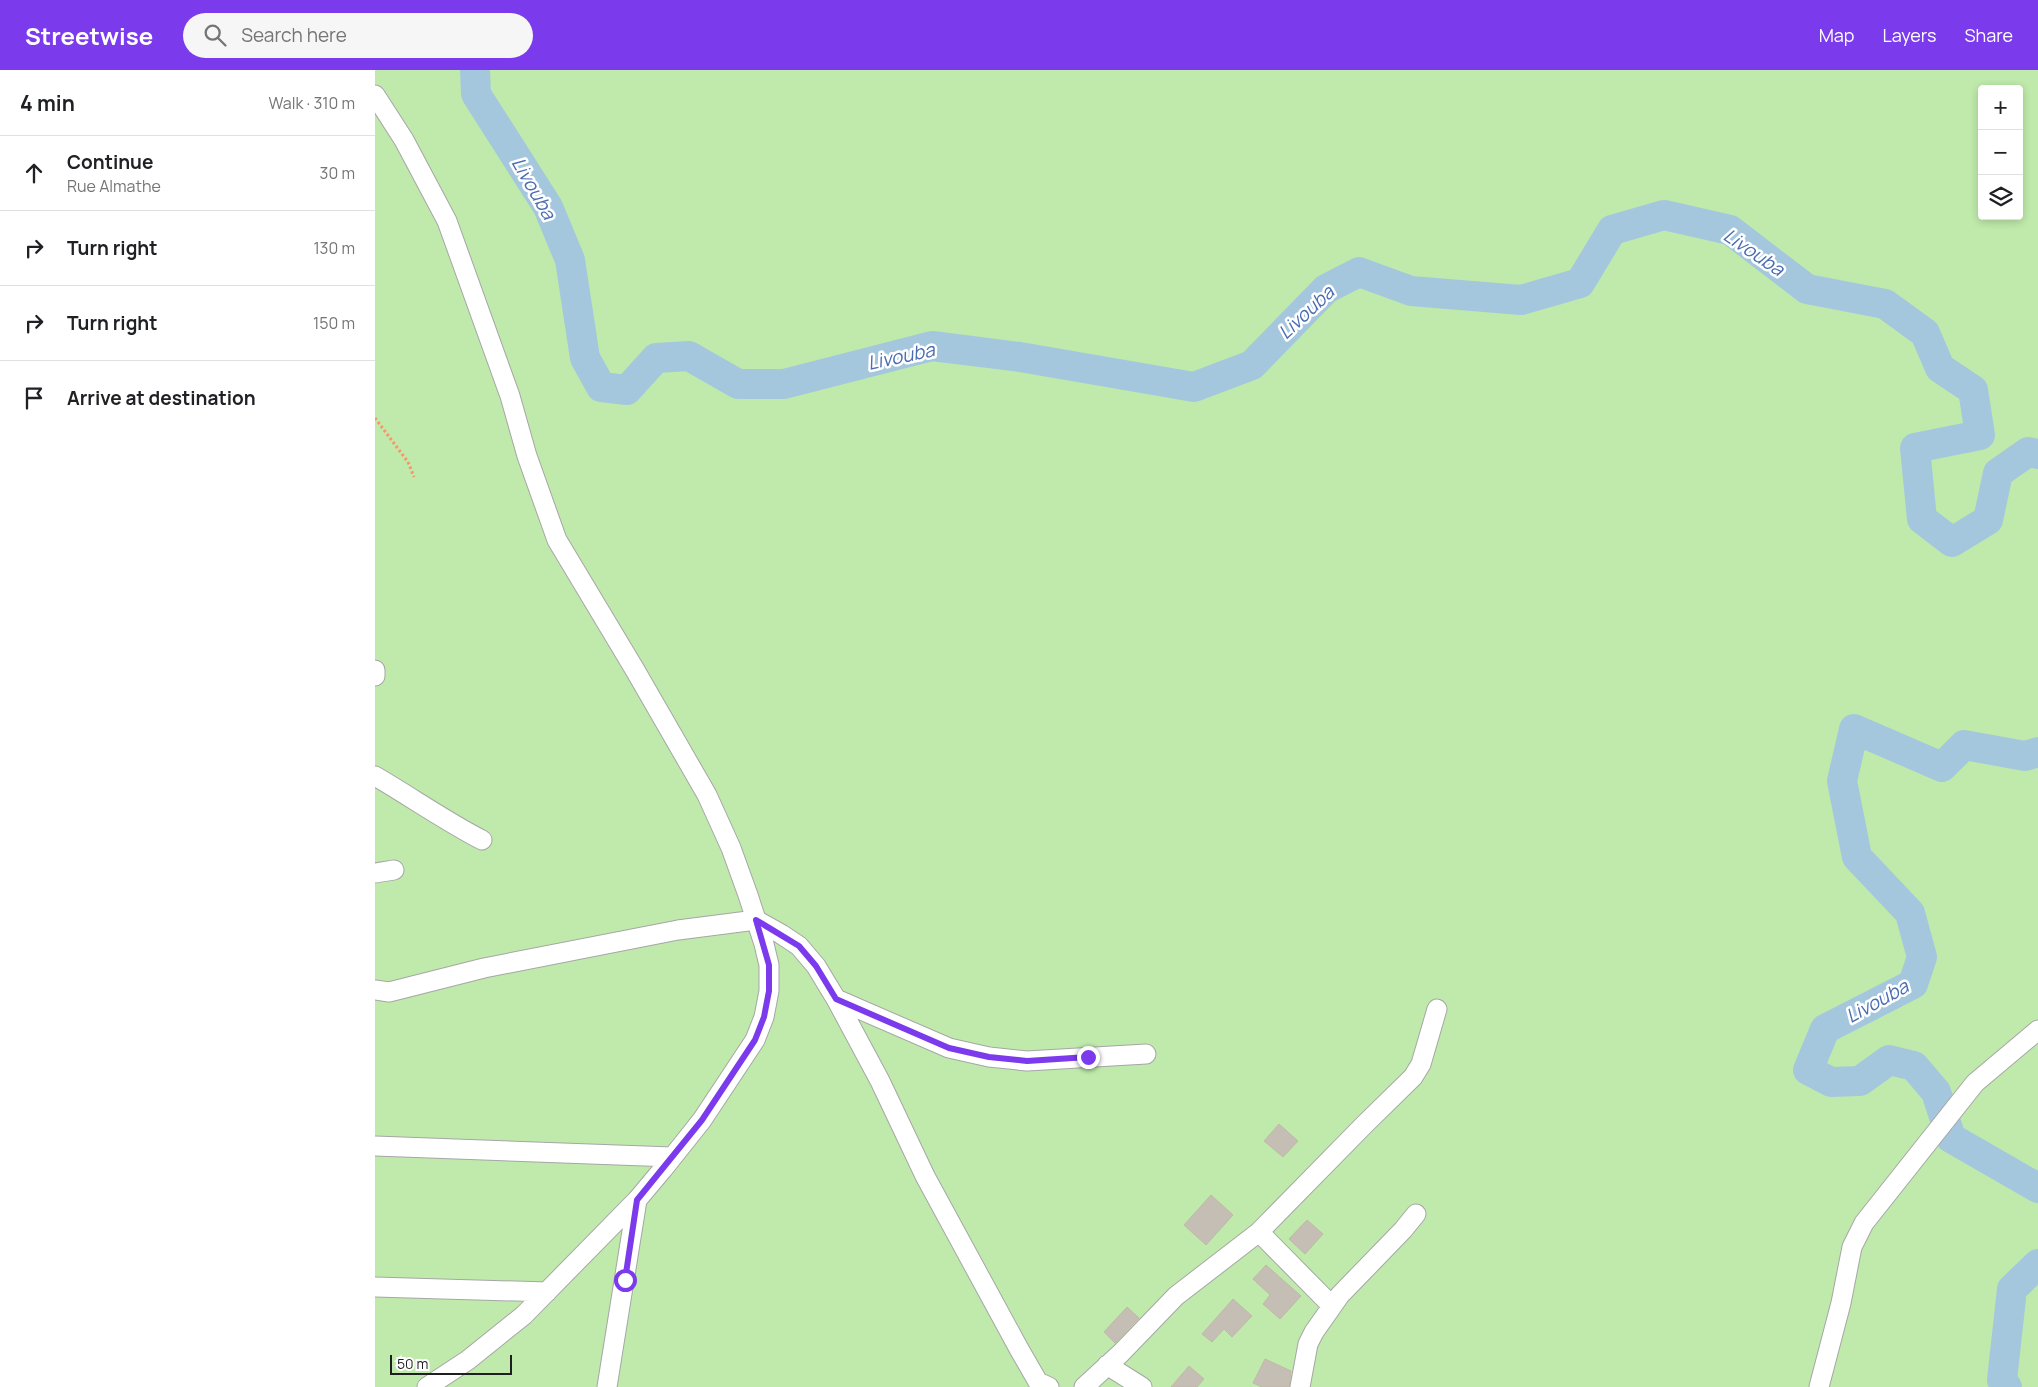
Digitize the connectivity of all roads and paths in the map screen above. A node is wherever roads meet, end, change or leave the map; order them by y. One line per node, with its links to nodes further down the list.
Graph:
1 (375, 95): 10 (street)
2 (375, 418): 3 (path)
3 (414, 477)
4 (375, 670): 5 (street)
5 (375, 676)
6 (375, 776): 7 (street)
7 (483, 840)
8 (394, 870): 9 (street)
9 (375, 873)
10 (756, 920): 11 (street); 12 (street); 17 (street)
11 (375, 990)
12 (836, 999): 15 (street); 27 (street)
13 (1437, 1009): 20 (street)
14 (2038, 1030): 31 (street)
15 (1146, 1054)
16 (375, 1146): 17 (street)
17 (672, 1157): 18 (street)
18 (637, 1200): 22 (street); 26 (street)
19 (1416, 1214): 23 (street)
20 (1259, 1232): 23 (street); 24 (street)
21 (375, 1287): 22 (street)
22 (547, 1292): 25 (street)
23 (1333, 1306): 30 (street)
24 (1107, 1365): 28 (street); 29 (street)
25 (427, 1387)
26 (607, 1387)
27 (1049, 1387)
28 (1084, 1387)
29 (1142, 1387)
30 (1300, 1387)
31 (1819, 1387)

